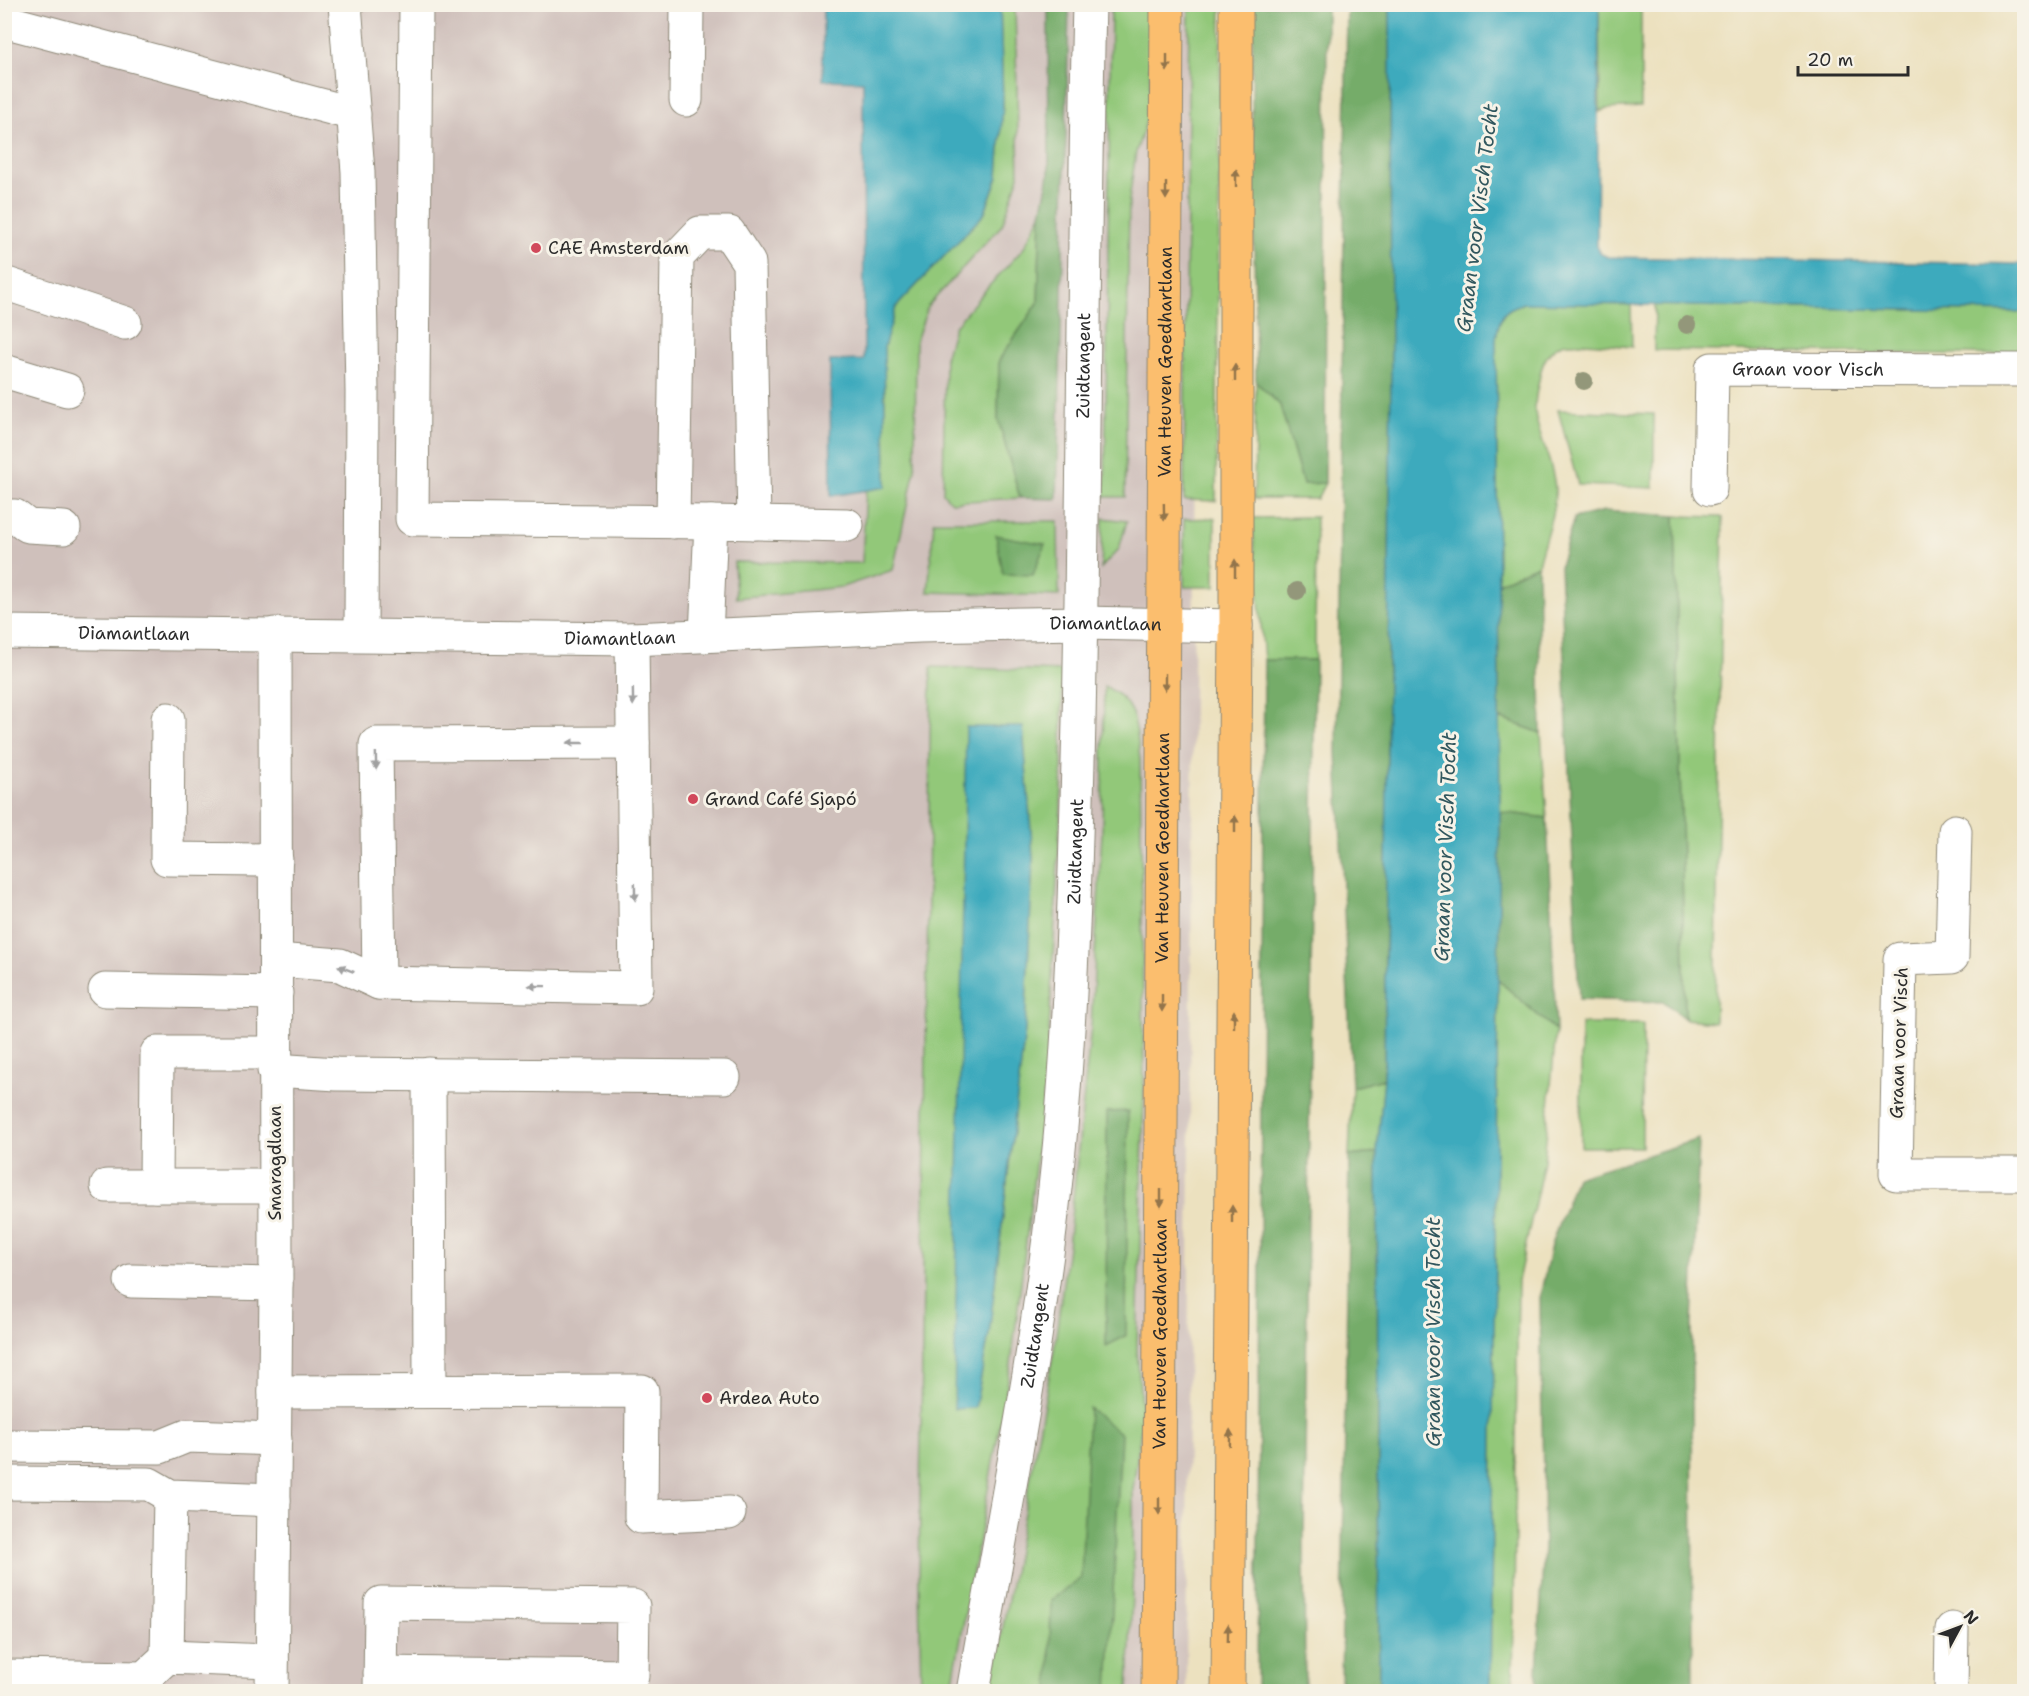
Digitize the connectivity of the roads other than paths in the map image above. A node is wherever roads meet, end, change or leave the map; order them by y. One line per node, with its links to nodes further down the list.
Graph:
1 (345, 4): 9 (street)
2 (416, 4): 17 (street)
3 (687, 4): 8 (street)
4 (1089, 4): 22 (street, Zuidtangent)
5 (1167, 4): 23 (main road, Van Heuven Goedhartlaan, one-way to 23)
6 (1236, 4): 24 (main road, one-way to 6)
7 (4, 21): 9 (street)
8 (686, 100)
9 (354, 114): 27 (street)
10 (4, 283): 11 (street)
11 (125, 323)
12 (2025, 370): 15 (street, Graan voor Visch)
13 (4, 371): 14 (street)
14 (67, 390)
15 (1710, 489)
16 (4, 516): 21 (street)
17 (673, 522): 18 (street); 19 (street)
18 (711, 522): 19 (street); 28 (street)
19 (754, 523): 20 (street)
20 (847, 525)
21 (64, 528)
22 (1081, 623): 23 (street, Diamantlaan); 28 (street, Diamantlaan); 60 (street, Zuidtangent)
23 (1165, 624): 24 (street, Diamantlaan); 61 (main road, Van Heuven Goedhartlaan, one-way to 61)
24 (1236, 626): 62 (main road, one-way to 24)
25 (4, 632): 26 (street, Diamantlaan)
26 (275, 634): 27 (street, Diamantlaan); 33 (street, Smaragdlaan)
27 (361, 635): 29 (street, Diamantlaan)
28 (706, 636): 29 (street, Diamantlaan)
29 (632, 639): 31 (street, one-way to 31)
30 (168, 719): 33 (street)
31 (633, 743): 35 (street, one-way to 35); 35 (street, one-way to 35)
32 (1955, 831): 41 (street, Graan voor Visch)
33 (276, 860): 34 (street, Smaragdlaan)
34 (276, 960): 35 (street, one-way to 34); 37 (street, Smaragdlaan)
35 (379, 983)
36 (105, 990): 37 (street)
37 (276, 993): 38 (street, Smaragdlaan)
38 (274, 1062): 39 (street); 43 (street); 44 (street, Smaragdlaan)
39 (429, 1074): 40 (street); 47 (street)
40 (724, 1077)
41 (2025, 1174)
42 (107, 1186): 43 (street)
43 (156, 1186): 44 (street)
44 (275, 1186): 46 (street, Smaragdlaan)
45 (131, 1281): 46 (street)
46 (276, 1284): 48 (street, Smaragdlaan)
47 (430, 1391): 48 (street); 54 (street)
48 (275, 1392): 49 (street, Smaragdlaan)
49 (275, 1440): 50 (street); 53 (street, Smaragdlaan)
50 (4, 1446)
51 (4, 1483): 52 (street)
52 (170, 1496): 53 (street); 56 (street)
53 (274, 1500): 57 (street, Smaragdlaan)
54 (729, 1513)
55 (1952, 1629): 63 (street)
56 (167, 1657): 57 (street); 58 (street)
57 (272, 1676)
58 (4, 1677)
59 (380, 1682): 59 (street)
60 (973, 1692)
61 (1158, 1692)
62 (1228, 1692)
63 (1951, 1692)

